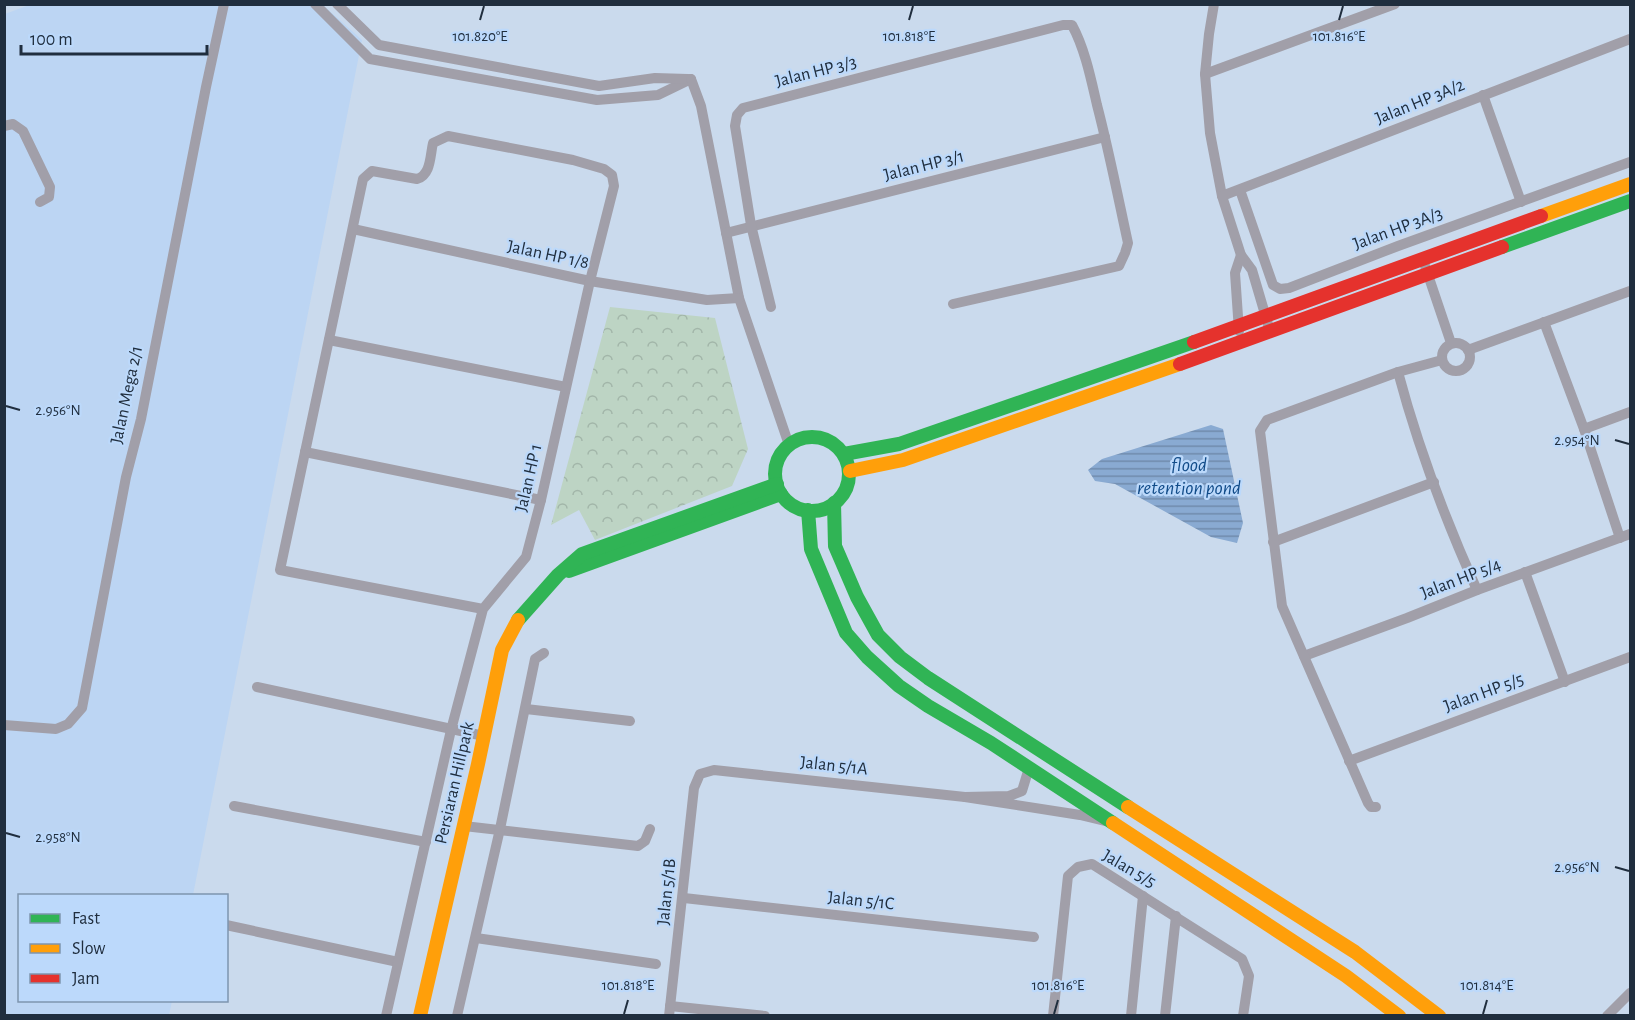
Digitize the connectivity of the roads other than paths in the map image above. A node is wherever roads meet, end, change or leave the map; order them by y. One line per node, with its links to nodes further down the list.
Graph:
1 (224, 4): 66 (street, Jalan Mega 2/1)
2 (315, 4): 10 (street)
3 (337, 4): 7 (street)
4 (1214, 4): 8 (street)
5 (1395, 4): 8 (street)
6 (1630, 39): 11 (street, Jalan HP 3A/2)
7 (479, 64): 9 (street); 10 (street)
8 (1205, 74): 17 (street)
9 (691, 79): 10 (street); 23 (street)
10 (489, 82)
11 (1484, 95): 16 (street, Jalan HP 3A/2); 20 (street)
12 (4, 126): 19 (street)
13 (1105, 137): 21 (street, Jalan HP 3/1); 21 (street, Jalan HP 3/3); 30 (street)
14 (1630, 162): 20 (street, Jalan HP 3A/3)
15 (1630, 184): 25 (street)
16 (1240, 190): 17 (street, Jalan HP 3A/2); 20 (street, Jalan HP 3A/3)
17 (1222, 196): 24 (street)
18 (1630, 201): 26 (street)
19 (40, 202)
20 (1521, 202)
21 (751, 225): 23 (street, Jalan HP 3/1); 31 (street)
22 (352, 229): 27 (street, Jalan HP 1/8); 27 (street, Jalan HP 1); 36 (street)
23 (726, 232): 29 (street)
24 (1241, 255): 32 (street); 34 (street)
25 (1423, 260): 26 (street); 32 (street)
26 (1428, 275): 35 (street); 38 (street)
27 (590, 281): 29 (street, Jalan HP 1/8); 42 (street, Jalan HP 1)
28 (1630, 291): 33 (street)
29 (739, 298): 45 (street)
30 (953, 304)
31 (771, 307)
32 (1265, 317): 34 (street); 35 (street)
33 (1544, 322): 39 (street); 44 (street)
34 (1238, 326): 37 (street); 47 (street)
35 (1270, 332): 37 (street)
36 (329, 340): 42 (street); 46 (street)
37 (1243, 341): 48 (street)
38 (1451, 343): 39 (street); 40 (street)
39 (1468, 350): 40 (street)
40 (1442, 360): 41 (street)
41 (1398, 372): 49 (street); 55 (street)
42 (566, 387): 51 (street, Jalan HP 1)
43 (1630, 412): 44 (street)
44 (1584, 429): 54 (street)
45 (789, 445): 47 (street); 50 (street)
46 (305, 452): 51 (street); 58 (street)
47 (844, 454): 48 (street)
48 (850, 471): 52 (street)
49 (1434, 482): 55 (street); 57 (street)
50 (779, 489): 53 (street); 68 (street, Persiaran Hillpark)
51 (541, 500): 58 (street, Jalan HP 1)
52 (834, 503): 53 (street); 75 (street)
53 (808, 510): 70 (street)
54 (1625, 536): 56 (street, Jalan HP 5/4)
55 (1273, 542): 60 (street)
56 (1525, 572): 57 (street, Jalan HP 5/4); 62 (street)
57 (1477, 590): 60 (street, Jalan HP 5/4)
58 (483, 609): 67 (street, Jalan HP 1)
59 (544, 653): 64 (street)
60 (1304, 656): 69 (street)
61 (1630, 657): 62 (street, Jalan HP 5/5)
62 (1565, 682): 69 (street, Jalan HP 5/5)
63 (257, 687): 67 (street)
64 (526, 709): 65 (street); 79 (street)
65 (630, 721)
66 (4, 724)
67 (451, 730): 68 (street); 82 (street, Jalan HP 1)
68 (484, 736): 78 (street, Persiaran Hillpark)
69 (1349, 760): 76 (street)
70 (1029, 768): 72 (street); 73 (street)
71 (700, 774): 73 (street, Jalan 5/1A); 84 (street, Jalan 5/1B)
72 (1050, 782): 75 (street); 77 (street)
73 (965, 797): 77 (street)
74 (234, 806): 82 (street)
75 (1128, 806): 81 (street); 89 (street)
76 (1376, 807)
77 (1114, 824): 81 (street)
78 (464, 826): 79 (street); 96 (street, Persiaran Hillpark)
79 (501, 829): 80 (street); 88 (street)
80 (650, 829)
81 (1139, 840): 92 (street)
82 (426, 842): 90 (street, Jalan HP 1)
83 (1143, 896): 85 (street, Jalan 5/5); 99 (street, Jalan 5/5); 100 (street)
84 (684, 898): 87 (street, Jalan 5/1C); 94 (street, Jalan 5/1B)
85 (1176, 916): 101 (street); 102 (street, Jalan 5/5)
86 (228, 925): 90 (street)
87 (1034, 937)
88 (476, 938): 91 (street); 97 (street)
89 (1355, 951): 92 (street); 104 (street)
90 (398, 962): 95 (street, Jalan HP 1)
91 (657, 964)
92 (1346, 976): 103 (street)
93 (1630, 993): 105 (street)
94 (670, 1011): 98 (street)
95 (386, 1016)
96 (420, 1016)
97 (458, 1016)
98 (765, 1016)
99 (1053, 1016)
100 (1131, 1016)
101 (1165, 1016)
102 (1243, 1016)
103 (1399, 1016)
104 (1439, 1016)
105 (1607, 1016)

